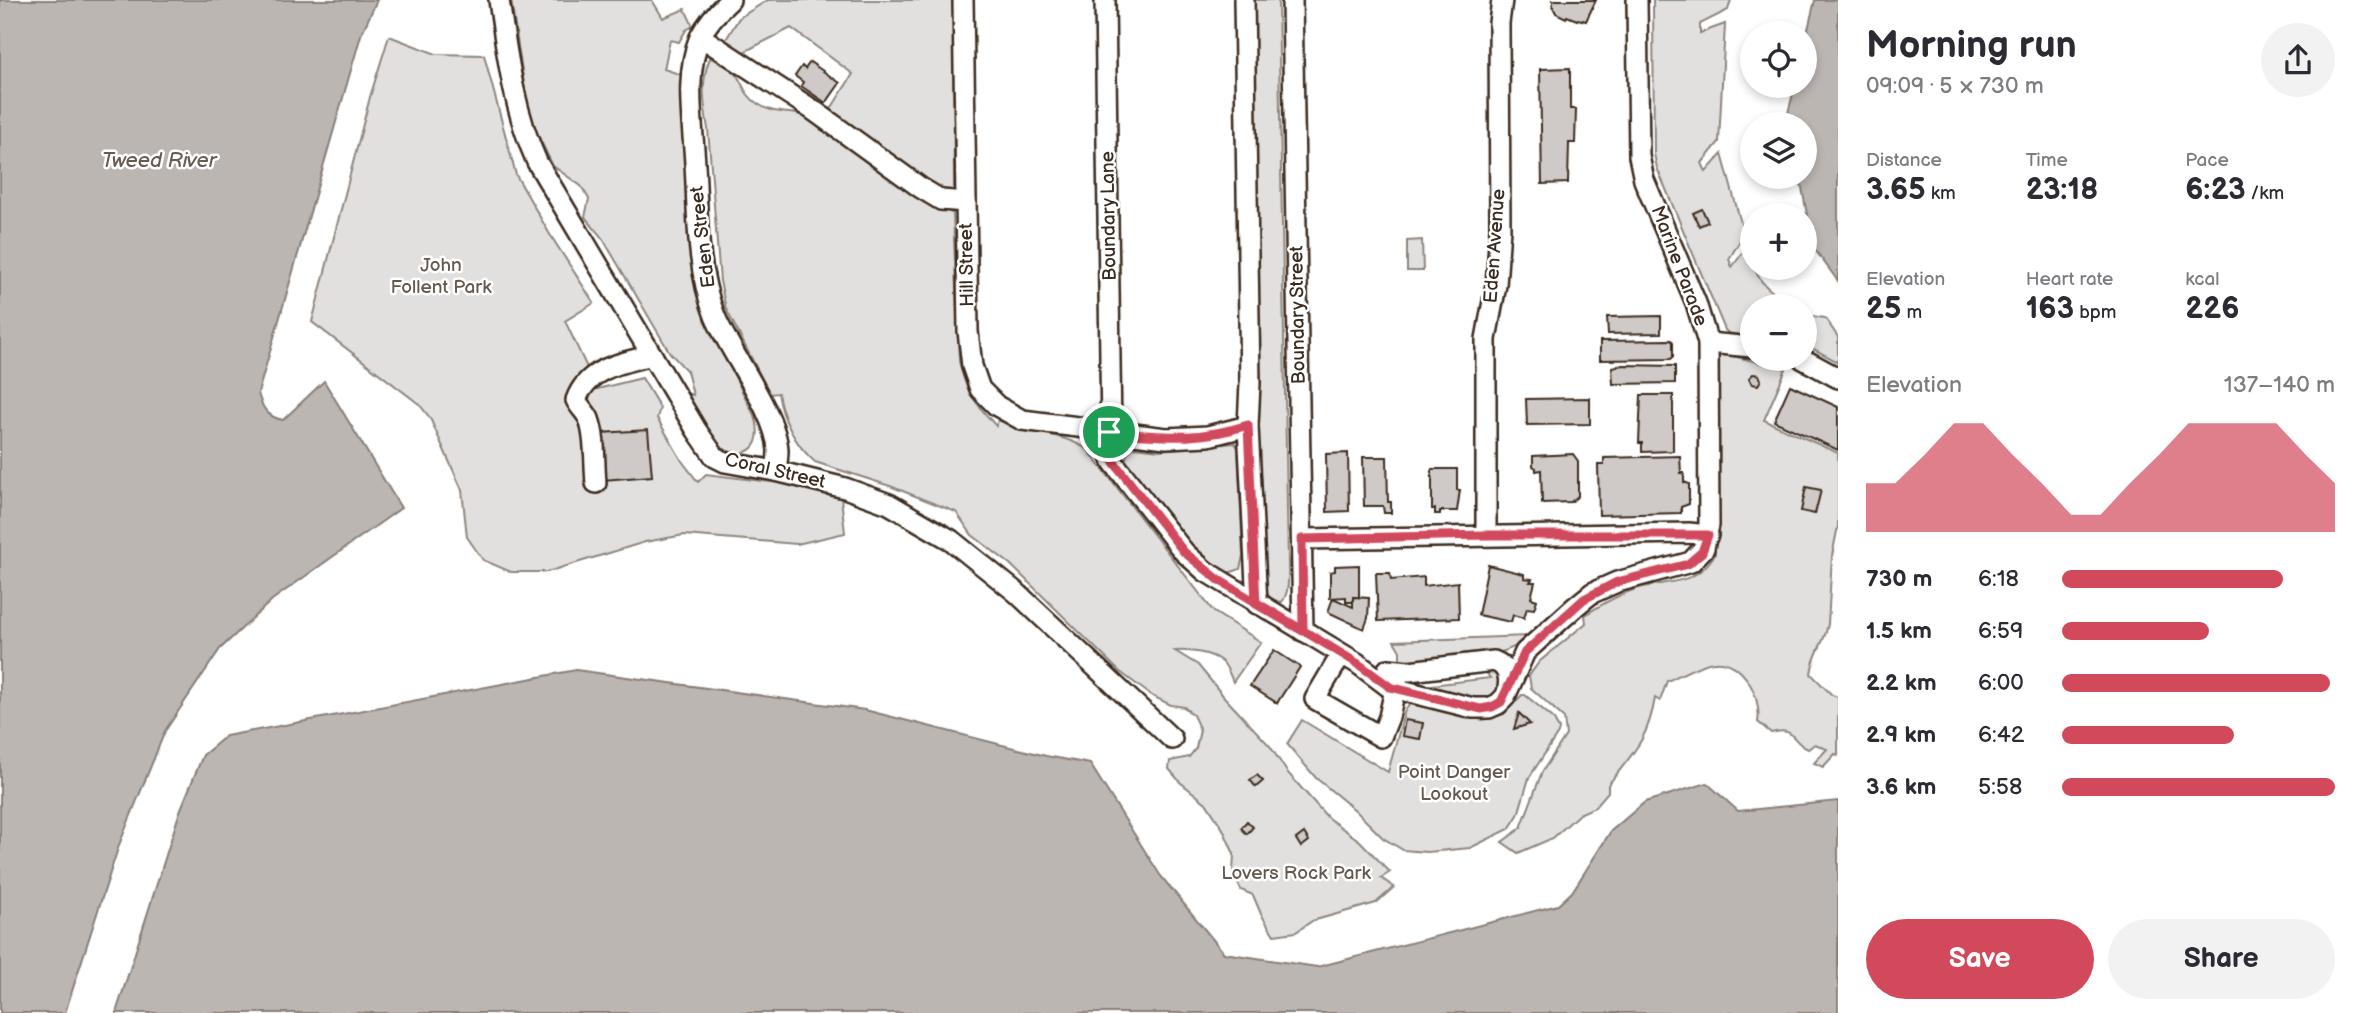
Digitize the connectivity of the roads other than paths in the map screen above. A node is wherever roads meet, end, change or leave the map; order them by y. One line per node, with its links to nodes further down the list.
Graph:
1 (499, 0): 13 (street, Coral Street)
2 (730, 0): 9 (street, Eden Street)
3 (962, 0): 10 (street, Hill Street)
4 (1105, 0): 17 (street, Boundary Lane)
5 (1244, 0): 16 (street)
6 (1292, 0): 22 (street, Boundary Street)
7 (1502, 0): 20 (street, Eden Avenue)
8 (1637, 0): 11 (street, Marine Parade)
9 (701, 37): 10 (street); 18 (street, Eden Street)
10 (966, 202): 17 (street, Hill Street)
11 (1708, 343): 12 (street); 21 (street, Marine Parade)
12 (1740, 346)
13 (652, 355): 18 (street, Coral Street); 19 (street)
14 (1817, 367): 15 (street)
15 (1838, 378)
16 (1248, 425): 17 (street, Hill Street); 23 (street)
17 (1110, 432): 23 (street, Boundary Lane)
18 (776, 471): 30 (street, Coral Street)
19 (596, 483)
20 (1486, 535): 21 (street); 22 (street)
21 (1708, 535): 25 (street)
22 (1302, 539): 24 (street, Boundary Street)
23 (1256, 604): 24 (street, Boundary Lane)
24 (1303, 631): 26 (street, Boundary Lane)
25 (1528, 649): 27 (street); 29 (street)
26 (1349, 659): 28 (street, Boundary Lane); 28 (street)
27 (1493, 661): 28 (street); 29 (street)
28 (1397, 680): 29 (street)
29 (1508, 688)
30 (1172, 739)

